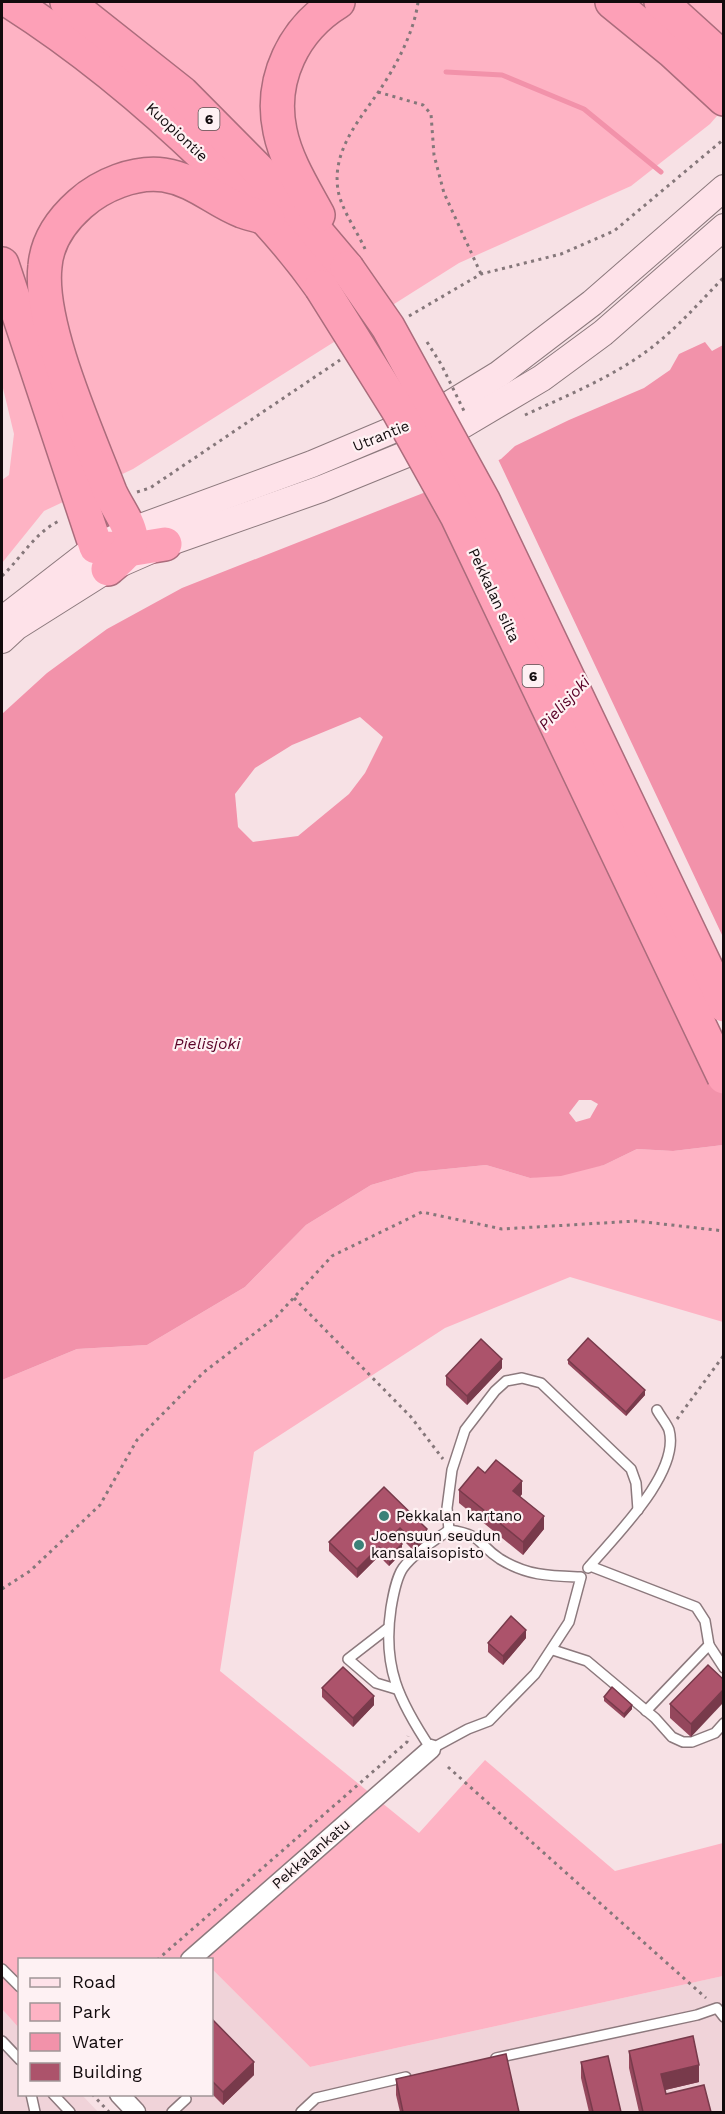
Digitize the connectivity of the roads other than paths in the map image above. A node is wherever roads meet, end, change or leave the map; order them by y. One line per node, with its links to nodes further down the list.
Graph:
1 (11, 2): 9 (highway, Kuopiontie / 6)
2 (67, 2): 11 (highway, Kuopiontie / 6)
3 (338, 2): 11 (highway)
4 (612, 2): 7 (highway)
5 (661, 2): 6 (highway)
6 (723, 59)
7 (723, 99)
8 (723, 188): 15 (main road, Utrantie)
9 (268, 219): 13 (highway, Kuopiontie / 6); 15 (highway)
10 (723, 227): 14 (main road, Utrantie)
11 (350, 258): 18 (highway, Pekkalan silta / 6, bridge)
12 (2, 264): 15 (highway)
13 (321, 286): 19 (highway, Pekkalan silta / 6, bridge)
14 (165, 544): 15 (highway)
15 (115, 549): 16 (main road, Utrantie); 17 (main road, Utrantie)
16 (2, 620)
17 (2, 640)
18 (723, 1005)
19 (723, 1077)
20 (657, 1410): 21 (lane)
21 (638, 1510): 22 (lane); 23 (lane)
22 (449, 1530): 24 (lane); 25 (lane)
23 (590, 1566): 24 (lane); 26 (lane)
24 (581, 1576): 27 (lane)
25 (388, 1628): 29 (lane); 29 (lane)
26 (709, 1645): 28 (lane); 30 (lane)
27 (553, 1650): 30 (lane); 32 (lane)
28 (723, 1668)
29 (396, 1689): 32 (lane)
30 (646, 1711): 31 (lane)
31 (723, 1723)
32 (431, 1749): 33 (street, Pekkalankatu)
33 (191, 1958)
34 (2, 1968): 35 (lane)
35 (18, 1985)
36 (723, 2017): 39 (lane)
37 (2, 2041): 38 (lane)
38 (18, 2058)
39 (486, 2060)
40 (415, 2075): 49 (lane)
41 (32, 2096): 45 (lane)
42 (55, 2096): 46 (lane)
43 (121, 2096): 47 (street)
44 (186, 2099): 48 (lane)
45 (35, 2112)
46 (70, 2112)
47 (136, 2112)
48 (172, 2112)
49 (301, 2112)

